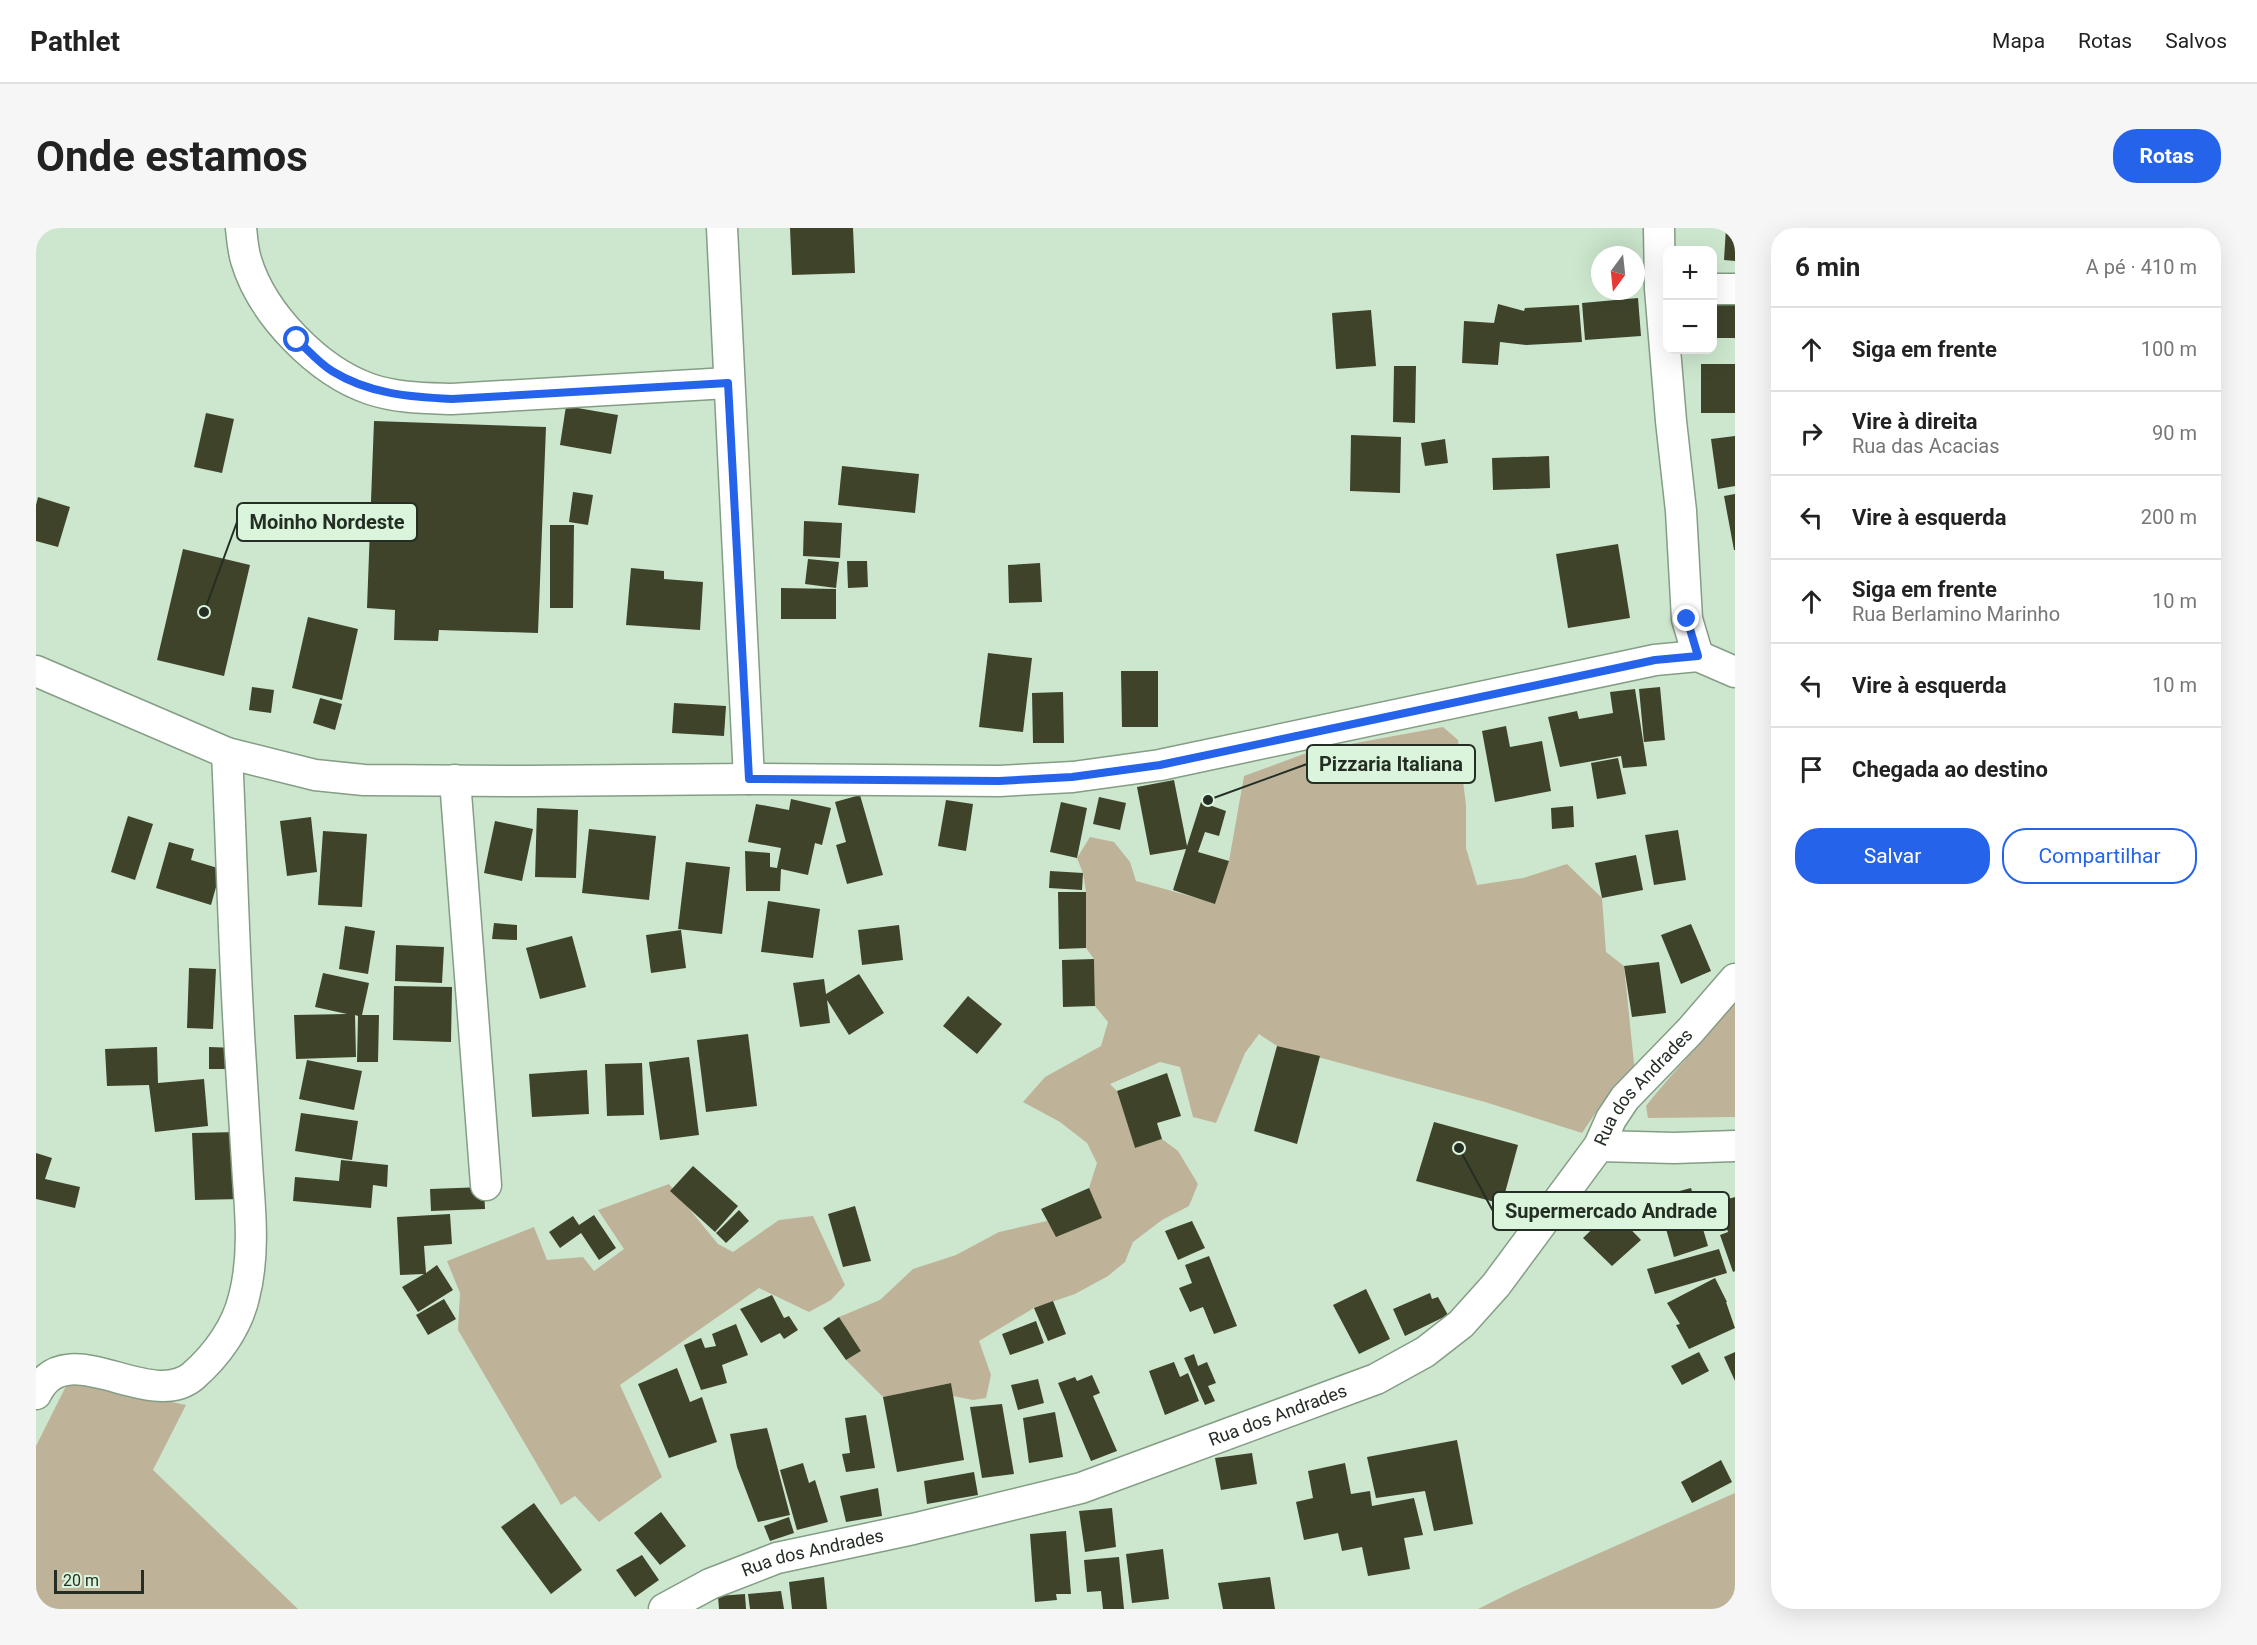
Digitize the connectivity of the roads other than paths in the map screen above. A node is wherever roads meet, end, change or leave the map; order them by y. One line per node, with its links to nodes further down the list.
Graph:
1 (241, 228): 8 (street)
2 (722, 228): 8 (street)
3 (1659, 228): 4 (street)
4 (1663, 277)
5 (1717, 289): 6 (street)
6 (1735, 289)
7 (1665, 300): 9 (street)
8 (728, 383): 13 (street)
9 (1698, 656): 11 (street); 13 (street)
10 (36, 670): 12 (street)
11 (1735, 672)
12 (227, 753): 14 (street); 19 (street)
13 (749, 779): 14 (street)
14 (455, 780): 18 (street)
15 (1735, 979): 16 (street, Rua dos Andrades)
16 (1599, 1146): 17 (street); 20 (street, Rua dos Andrades)
17 (1735, 1146)
18 (486, 1185)
19 (36, 1394)
20 (664, 1609)

